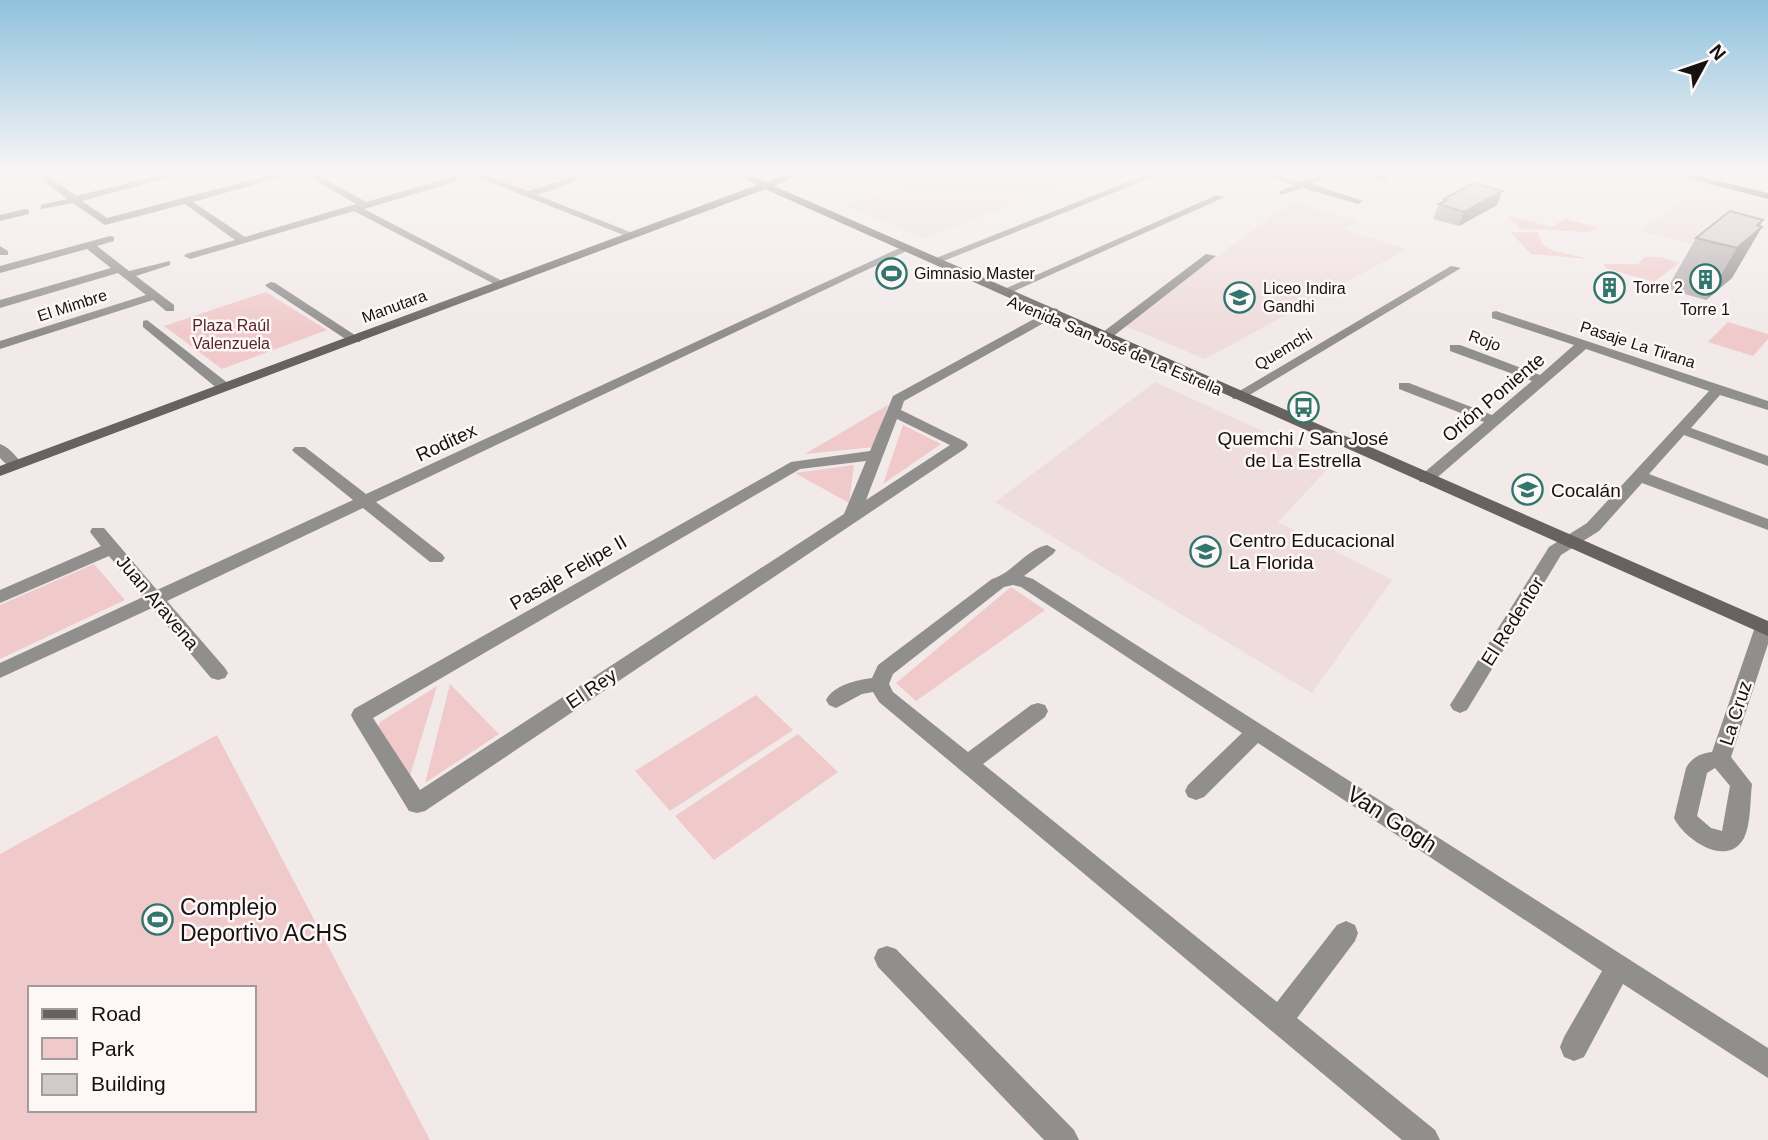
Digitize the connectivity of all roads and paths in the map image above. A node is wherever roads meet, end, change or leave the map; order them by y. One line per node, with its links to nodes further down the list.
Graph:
1 (222, 226): 11 (street)
2 (294, 226): 11 (street)
3 (395, 226): 21 (street)
4 (609, 226): 9 (street)
5 (661, 226): 9 (main road, Manutara)
6 (850, 226): 13 (main road, Avenida San José de La Estrella)
7 (1023, 226): 16 (street)
8 (1154, 226): 23 (street)
9 (635, 236): 21 (main road, Manutara)
10 (110, 239): 12 (street)
11 (244, 241): 14 (street)
12 (89, 245): 19 (street); 20 (street)
13 (904, 250): 16 (main road, Avenida San José de La Estrella); 27 (main road, Avenida San José de La Estrella); 52 (street, Roditex)
14 (190, 256)
15 (1210, 256): 30 (street)
16 (937, 260): 23 (main road, Avenida San José de La Estrella)
17 (166, 263): 20 (street)
18 (1455, 268): 39 (street, Quemchi)
19 (0, 270)
20 (124, 272): 24 (street); 25 (street)
21 (502, 284): 31 (main road, Manutara)
22 (271, 285): 31 (street)
23 (1006, 291): 27 (main road, Avenida San José de La Estrella)
24 (154, 296): 26 (street); 33 (street, El Mimbre)
25 (0, 304)
26 (170, 308)
27 (1050, 314): 30 (main road, Avenida San José de La Estrella); 39 (main road, Avenida San José de La Estrella); 41 (street)
28 (1496, 315): 32 (street, Pasaje La Tirana)
29 (147, 324): 37 (street)
30 (1107, 335): 39 (main road, Avenida San José de La Estrella)
31 (355, 339): 37 (main road, Manutara)
32 (1584, 344): 35 (street, Orión Poniente); 38 (street, Pasaje La Tirana)
33 (0, 345)
34 (1455, 348): 35 (street, Rojo)
35 (1542, 380): 42 (street, Orión Poniente)
36 (1404, 386): 42 (street)
37 (224, 387): 48 (main road, Manutara)
38 (1718, 389): 40 (street, Pasaje La Tirana); 43 (street, El Redentor)
39 (1238, 396): 51 (main road, Avenida San José de La Estrella)
40 (1768, 406)
41 (892, 411): 46 (street); 53 (street, El Rey)
42 (1494, 421): 51 (street, Orión Poniente)
43 (1681, 429): 47 (street); 50 (street, El Redentor)
44 (0, 449): 48 (street)
45 (300, 450): 52 (street)
46 (874, 455): 53 (street); 70 (street, Pasaje Felipe II)
47 (1768, 461)
48 (15, 465): 49 (main road, Manutara)
49 (0, 471)
50 (1639, 476): 54 (street); 56 (street, El Redentor)
51 (1426, 479): 56 (main road, Avenida San José de La Estrella)
52 (364, 501): 59 (street); 62 (street, Roditex)
53 (852, 515): 70 (street, El Rey)
54 (1768, 525)
55 (98, 532): 57 (street, Juan Aravena)
56 (1569, 542): 63 (main road, Avenida San José de La Estrella); 68 (street, El Redentor)
57 (112, 548): 61 (street); 62 (street, Juan Aravena)
58 (1047, 550): 60 (street)
59 (436, 558)
60 (1013, 579): 66 (street); 71 (street, Van Gogh)
61 (0, 597)
62 (155, 599): 64 (street, Roditex); 65 (street, Juan Aravena)
63 (1766, 628): 72 (street, La Cruz)
64 (0, 671)
65 (218, 673)
66 (878, 684): 67 (street); 73 (street)
67 (836, 700)
68 (1460, 705)
69 (1038, 711): 73 (street)
70 (361, 715)
71 (1256, 732): 74 (street); 77 (street, Van Gogh)
72 (1720, 759)
73 (968, 764): 78 (street)
74 (1196, 791)
75 (1346, 933): 78 (street)
76 (887, 958): 81 (street)
77 (1618, 967): 79 (street); 80 (street, Van Gogh)
78 (1279, 1020): 82 (street)
79 (1574, 1046)
80 (1768, 1064)
81 (1064, 1140)
82 (1425, 1140)

